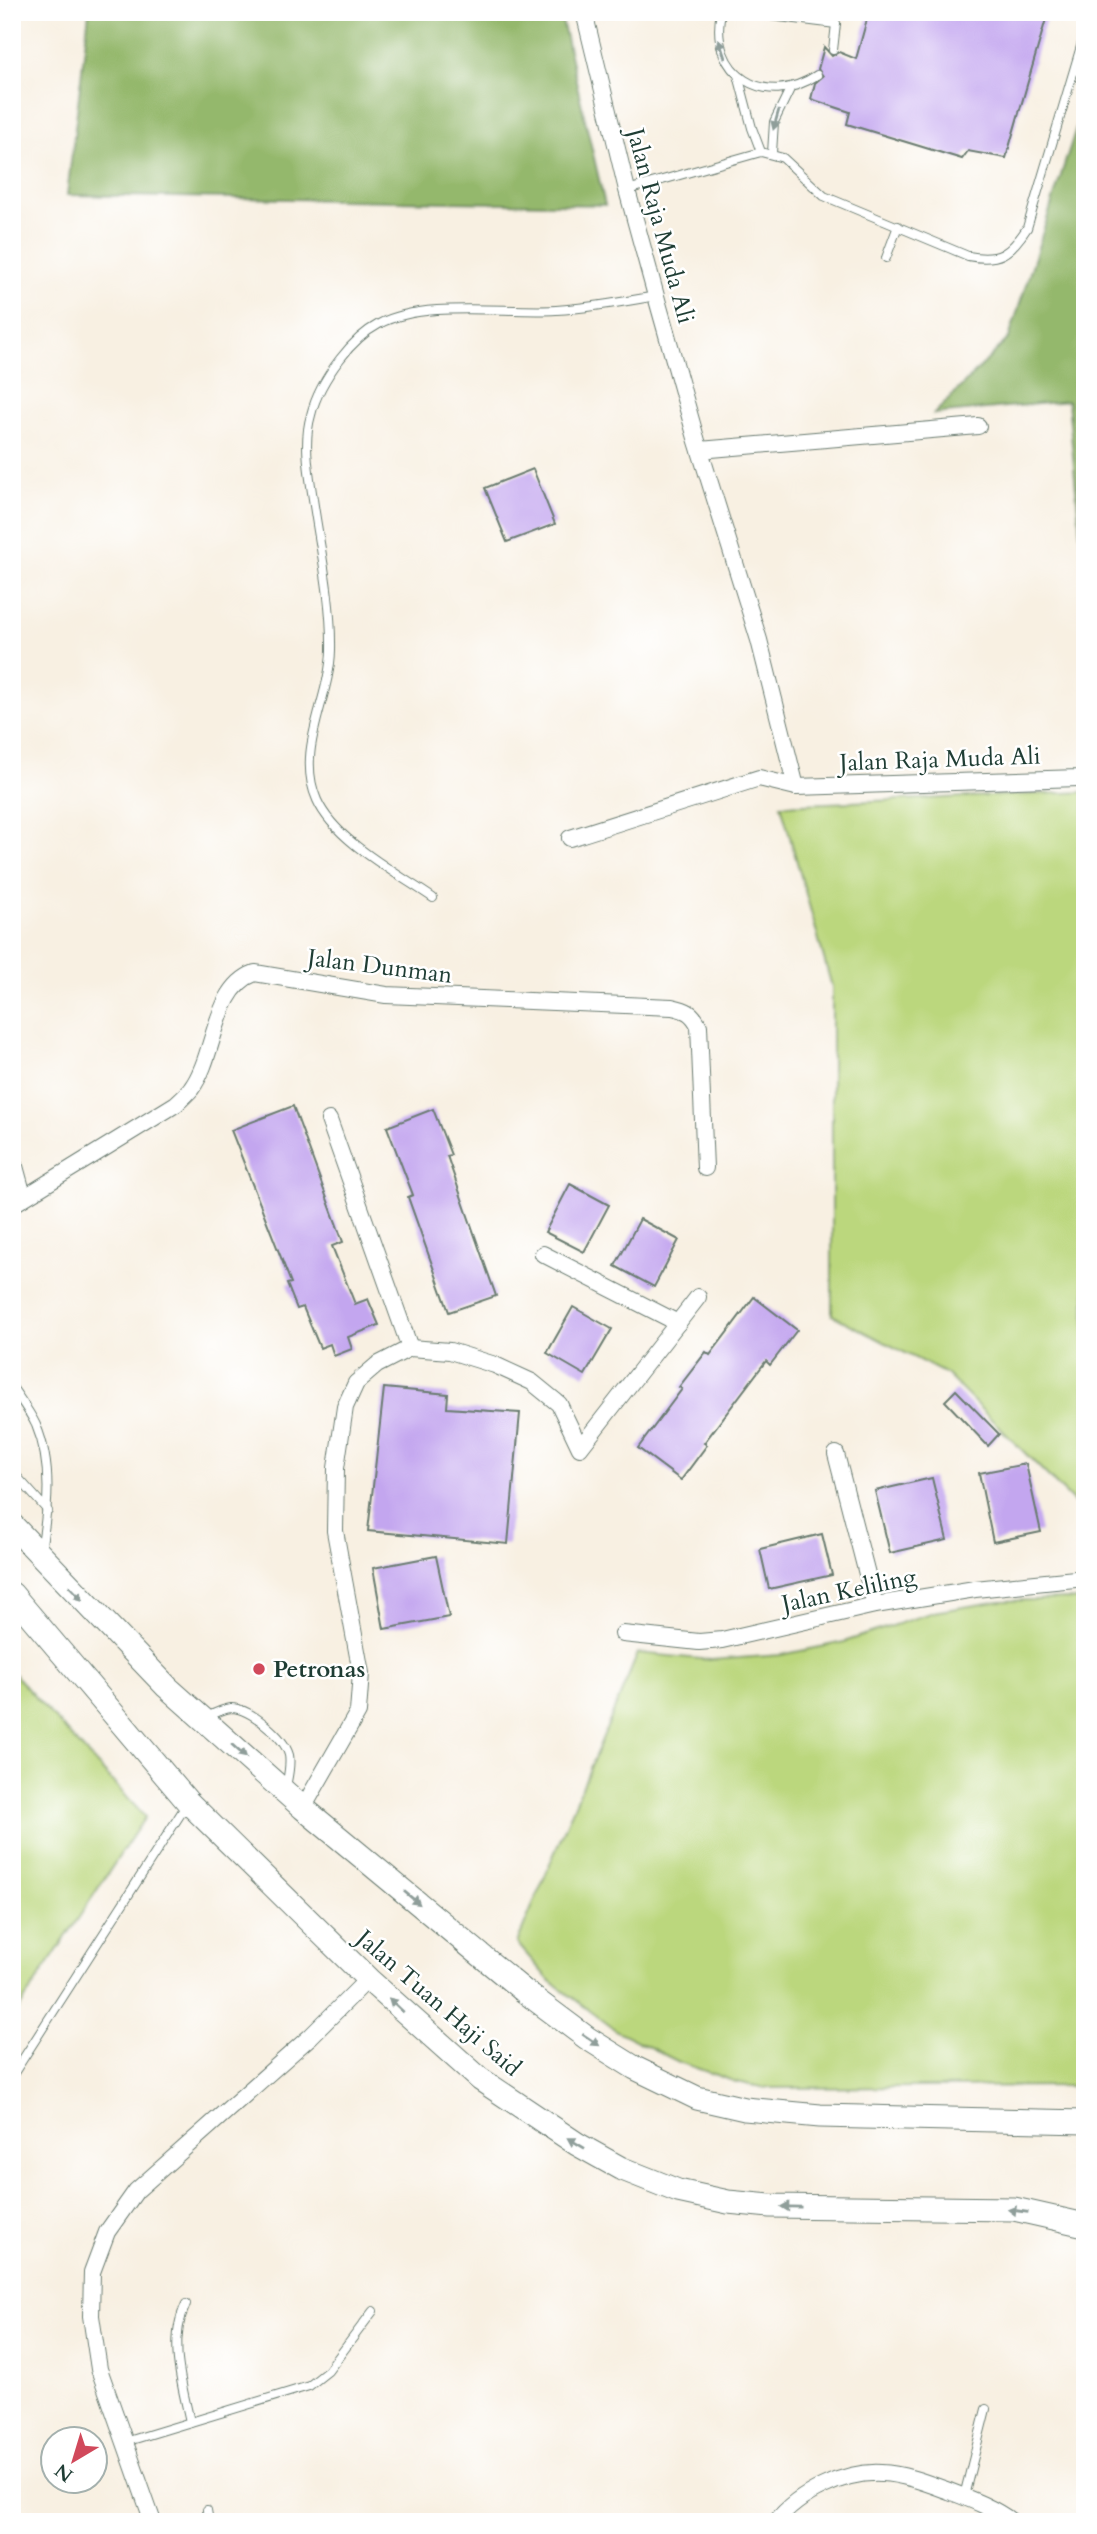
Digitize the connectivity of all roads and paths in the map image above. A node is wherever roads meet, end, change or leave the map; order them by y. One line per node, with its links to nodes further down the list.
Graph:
1 (584, 12): 13 (street, Jalan Raja Muda Ali)
2 (721, 12): 8 (lane, one-way to 2)
3 (739, 12): 5 (lane)
4 (833, 12): 5 (lane)
5 (836, 24): 7 (lane)
6 (1085, 33): 14 (lane)
7 (833, 50)
8 (738, 75): 10 (lane); 11 (lane)
9 (817, 75): 10 (lane)
10 (790, 89): 12 (lane, one-way to 12)
11 (761, 152): 12 (lane); 13 (lane)
12 (772, 153): 14 (lane)
13 (627, 190): 16 (street, Jalan Raja Muda Ali)
14 (898, 226): 15 (lane)
15 (886, 258)
16 (656, 296): 18 (street, Jalan Raja Muda Ali); 22 (lane)
17 (978, 426): 18 (street)
18 (700, 450): 20 (street, Jalan Raja Muda Ali)
19 (1085, 775): 20 (street, Jalan Raja Muda Ali)
20 (796, 787): 21 (street, Jalan Raja Muda Ali)
21 (569, 838)
22 (433, 898)
23 (329, 1120): 31 (street)
24 (12, 1140): 26 (lane)
25 (705, 1168): 26 (street, Jalan Dunman)
26 (27, 1195): 27 (street, Jalan Dunman)
27 (12, 1205)
28 (543, 1254): 30 (street)
29 (698, 1297): 30 (street)
30 (678, 1323): 31 (street)
31 (410, 1348): 43 (street)
32 (12, 1387): 35 (lane)
33 (836, 1454): 40 (street)
34 (12, 1471): 35 (lane)
35 (48, 1511): 37 (lane)
36 (12, 1525): 37 (main road)
37 (40, 1555): 42 (main road, one-way to 42)
38 (1085, 1578): 40 (street, Jalan Keliling)
39 (12, 1594): 44 (main road, Jalan Tuan Haji Said)
40 (875, 1605): 41 (street, Jalan Keliling)
41 (623, 1634)
42 (203, 1719): 43 (main road, one-way to 43); 43 (lane)
43 (294, 1800): 47 (main road, one-way to 47)
44 (188, 1802): 45 (main road, Jalan Tuan Haji Said); 46 (lane)
45 (368, 1979): 48 (main road, Jalan Tuan Haji Said, one-way to 45); 53 (street)
46 (12, 2076)
47 (1085, 2122)
48 (1085, 2225)
49 (186, 2304): 52 (lane)
50 (373, 2311): 52 (lane)
51 (985, 2409): 54 (lane)
52 (190, 2422): 53 (lane)
53 (125, 2442): 56 (street)
54 (964, 2496): 58 (street); 59 (street)
55 (207, 2510): 57 (lane)
56 (153, 2522)
57 (209, 2522)
58 (776, 2522)
59 (1012, 2522)

